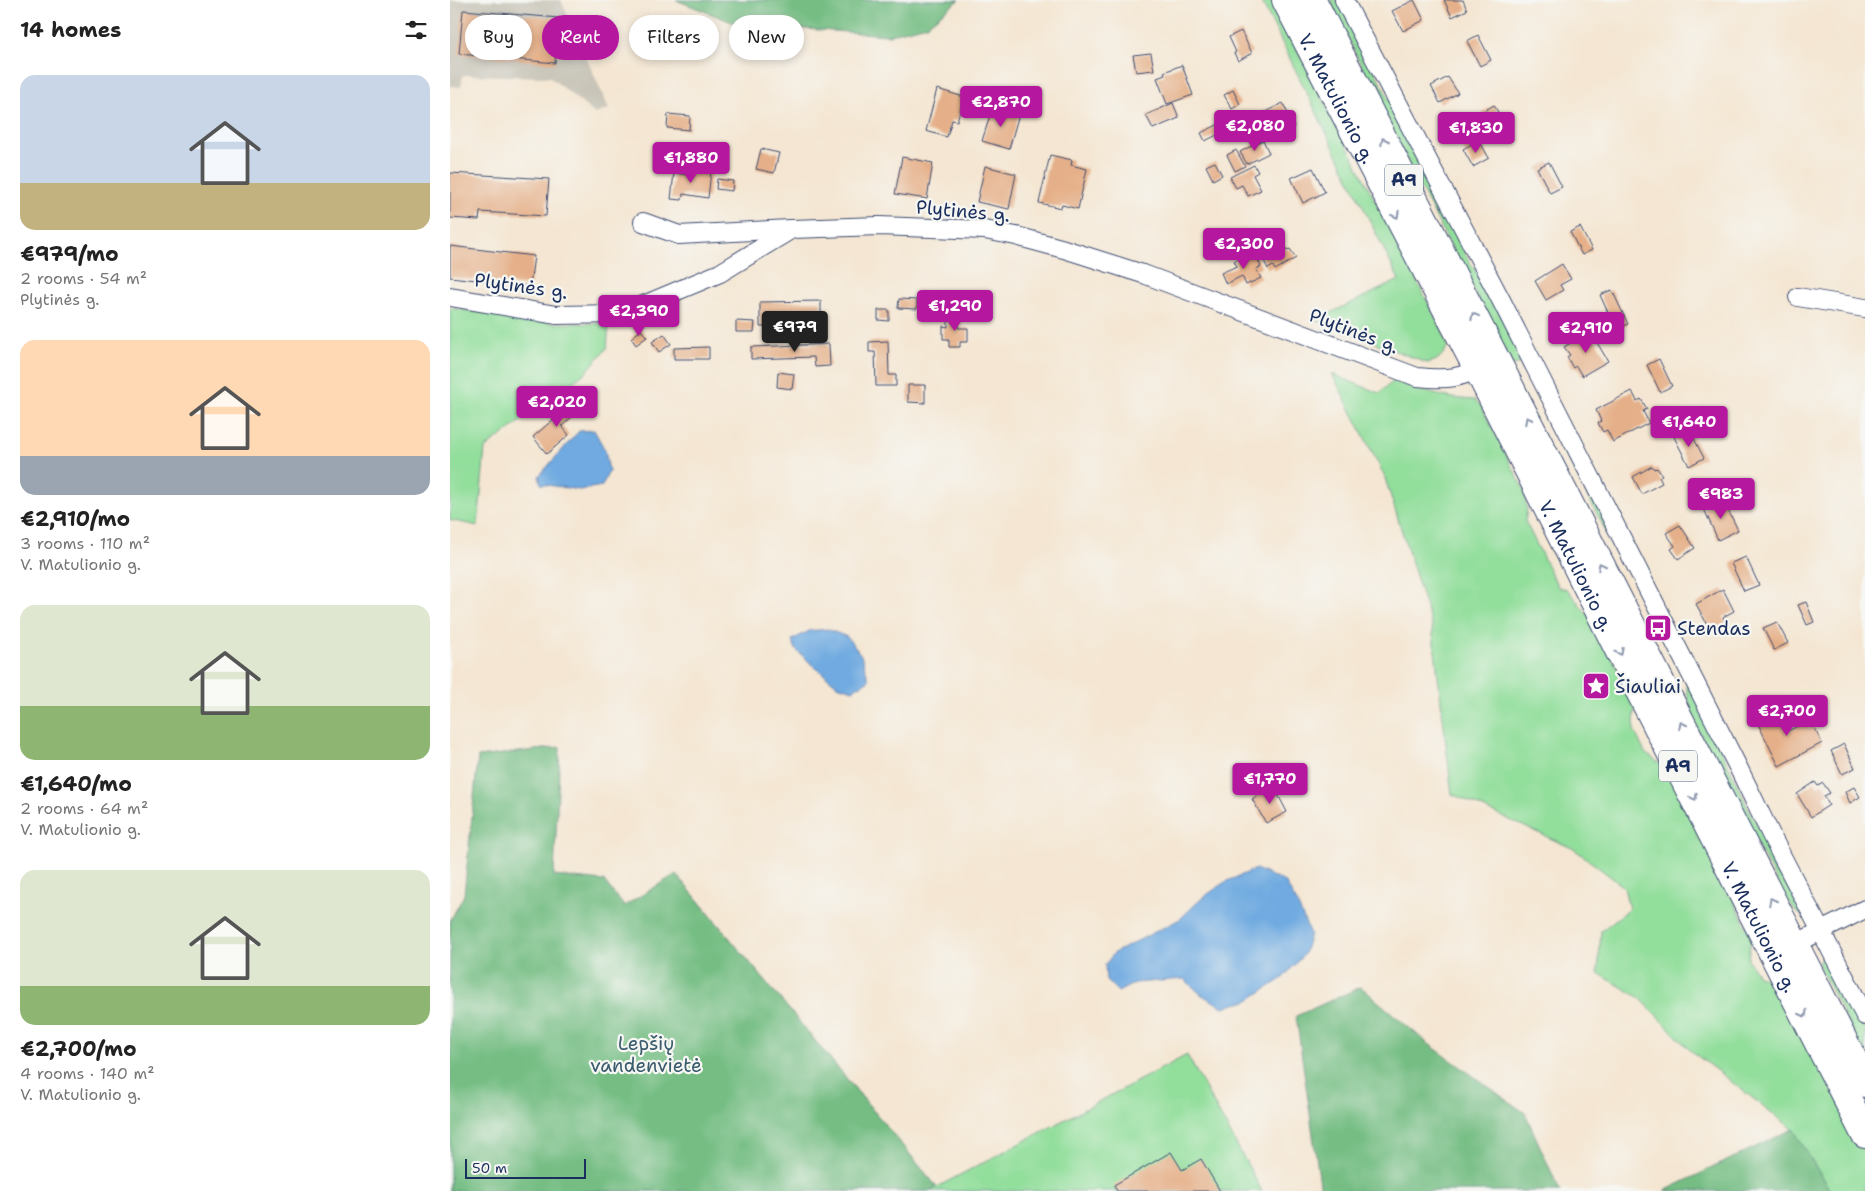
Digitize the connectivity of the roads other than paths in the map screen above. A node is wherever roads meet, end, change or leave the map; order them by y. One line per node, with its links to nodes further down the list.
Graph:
1 (1286, 0): 9 (highway, V. Matulionio g. / A9, one-way to 9)
2 (1312, 0): 9 (highway, V. Matulionio g. / A9, one-way to 2)
3 (1344, 0): 11 (street)
4 (643, 222): 5 (street)
5 (792, 229): 6 (street, Plytinės g.); 9 (street, Plytinės g.)
6 (450, 297)
7 (1798, 297): 8 (street)
8 (1865, 308)
9 (1488, 364): 12 (highway, V. Matulionio g. / A9)
10 (1865, 909): 11 (street)
11 (1822, 930): 12 (street); 13 (street)
12 (1784, 949): 14 (highway, V. Matulionio g. / A9); 15 (highway, V. Matulionio g. / A9, one-way to 15)
13 (1865, 1016)
14 (1865, 1083)
15 (1865, 1134)

